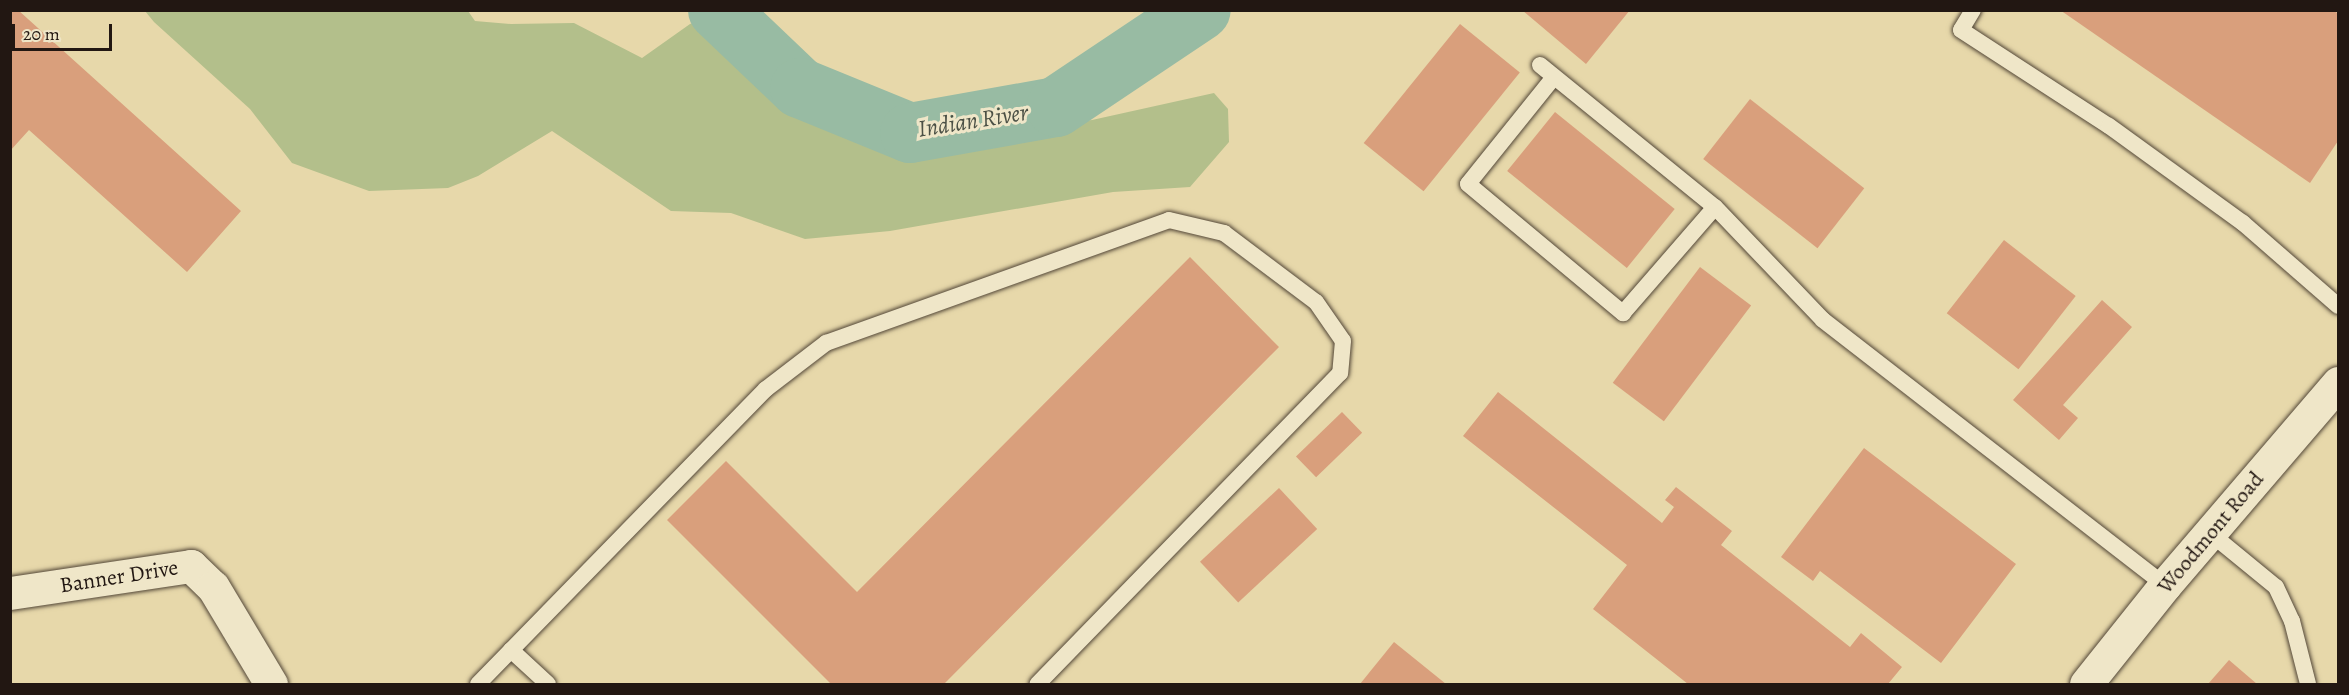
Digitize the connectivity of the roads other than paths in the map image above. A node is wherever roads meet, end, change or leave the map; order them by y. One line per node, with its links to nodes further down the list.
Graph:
1 (1973, 10): 5 (lane)
2 (1540, 65): 3 (lane)
3 (1554, 76): 4 (lane); 4 (lane)
4 (1715, 207): 8 (lane)
5 (2338, 306)
6 (2338, 383): 7 (main road, Woodmont Road)
7 (2211, 533): 8 (main road, Woodmont Road); 16 (lane)
8 (2165, 585): 15 (main road, Woodmont Road)
9 (10, 593): 11 (main road, Banner Drive)
10 (511, 650): 12 (lane); 13 (lane); 14 (lane)
11 (271, 684)
12 (478, 684)
13 (548, 684)
14 (1038, 684)
15 (2086, 684)
16 (2307, 684)

